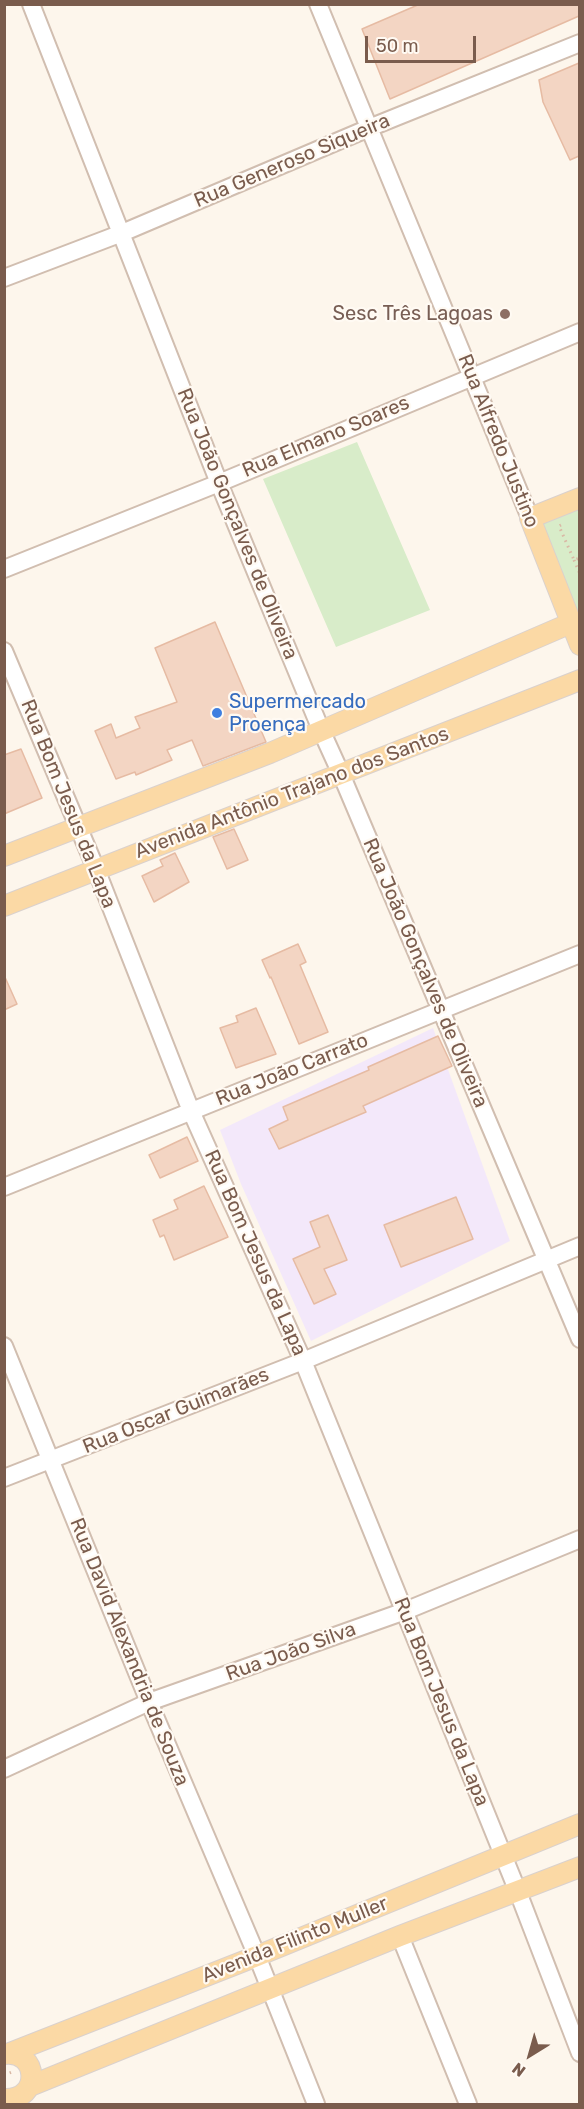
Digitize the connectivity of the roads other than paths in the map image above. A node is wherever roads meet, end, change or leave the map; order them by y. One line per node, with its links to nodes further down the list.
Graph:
1 (31, 4): 5 (street, Rua João Gonçalves de Oliveira)
2 (318, 4): 4 (street, Rua Alfredo Justino)
3 (579, 43): 4 (street, Rua Generoso Siqueira)
4 (369, 128): 5 (street, Rua Generoso Siqueira); 8 (street, Rua Alfredo Justino)
5 (122, 233): 6 (street, Rua Generoso Siqueira); 9 (street, Rua João Gonçalves de Oliveira)
6 (4, 278)
7 (579, 332): 8 (street, Rua Elmano Soares)
8 (471, 376): 9 (street, Rua Elmano Soares); 11 (street, Rua Alfredo Justino)
9 (219, 483): 12 (street, Rua Elmano Soares); 17 (street, Rua João Gonçalves de Oliveira)
10 (579, 498): 11 (main road)
11 (530, 518): 13 (main road, Rua Alfredo Justino)
12 (4, 568)
13 (571, 623): 14 (main road, Rua Alfredo Justino); 17 (main road)
14 (579, 645)
15 (4, 651): 19 (street, Rua Bom Jesus da Lapa)
16 (579, 680): 18 (main road, Avenida Antônio Trajano dos Santos)
17 (321, 730): 18 (street, Rua João Gonçalves de Oliveira); 19 (main road)
18 (341, 774): 21 (main road, Avenida Antônio Trajano dos Santos); 24 (street, Rua João Gonçalves de Oliveira)
19 (78, 826): 20 (main road); 21 (street, Rua Bom Jesus da Lapa)
20 (4, 856)
21 (96, 869): 22 (main road, Avenida Antônio Trajano dos Santos); 25 (street, Rua Bom Jesus da Lapa)
22 (4, 906)
23 (579, 954): 24 (street, Rua João Carrato)
24 (440, 1010): 25 (street, Rua João Carrato); 28 (street, Rua João Gonçalves de Oliveira)
25 (191, 1111): 26 (street, Rua João Carrato); 31 (street, Rua Bom Jesus da Lapa)
26 (4, 1187)
27 (579, 1246): 28 (street, Rua Oscar Guimarães)
28 (547, 1260): 29 (street, Rua João Gonçalves de Oliveira); 31 (street, Rua Oscar Guimarães)
29 (579, 1339)
30 (4, 1346): 32 (street, Rua David Alexandria de Souza)
31 (303, 1361): 32 (street, Rua Oscar Guimarães); 35 (street, Rua Bom Jesus da Lapa)
32 (51, 1461): 33 (street, Rua Oscar Guimarães); 36 (street, Rua David Alexandria de Souza)
33 (4, 1478)
34 (579, 1539): 35 (street, Rua João Silva)
35 (405, 1611): 36 (street, Rua João Silva); 39 (street, Rua Bom Jesus da Lapa)
36 (149, 1702): 37 (street, Rua João Silva); 43 (street, Rua David Alexandria de Souza)
37 (4, 1769)
38 (579, 1824): 39 (main road, Avenida Filinto Muller)
39 (502, 1856): 41 (street, Rua Bom Jesus da Lapa); 43 (main road, Avenida Filinto Muller)
40 (579, 1867): 41 (main road, Avenida Filinto Muller)
41 (518, 1892): 42 (main road, Avenida Filinto Muller); 46 (street, Rua Bom Jesus da Lapa)
42 (400, 1936): 44 (main road, Avenida Filinto Muller); 49 (street)
43 (257, 1956): 44 (street, Rua David Alexandria de Souza); 45 (main road, Avenida Filinto Muller)
44 (269, 1988): 47 (main road, Avenida Filinto Muller); 48 (street)
45 (7, 2053): 47 (main road)
46 (579, 2054)
47 (19, 2096)
48 (316, 2104)
49 (468, 2104)

